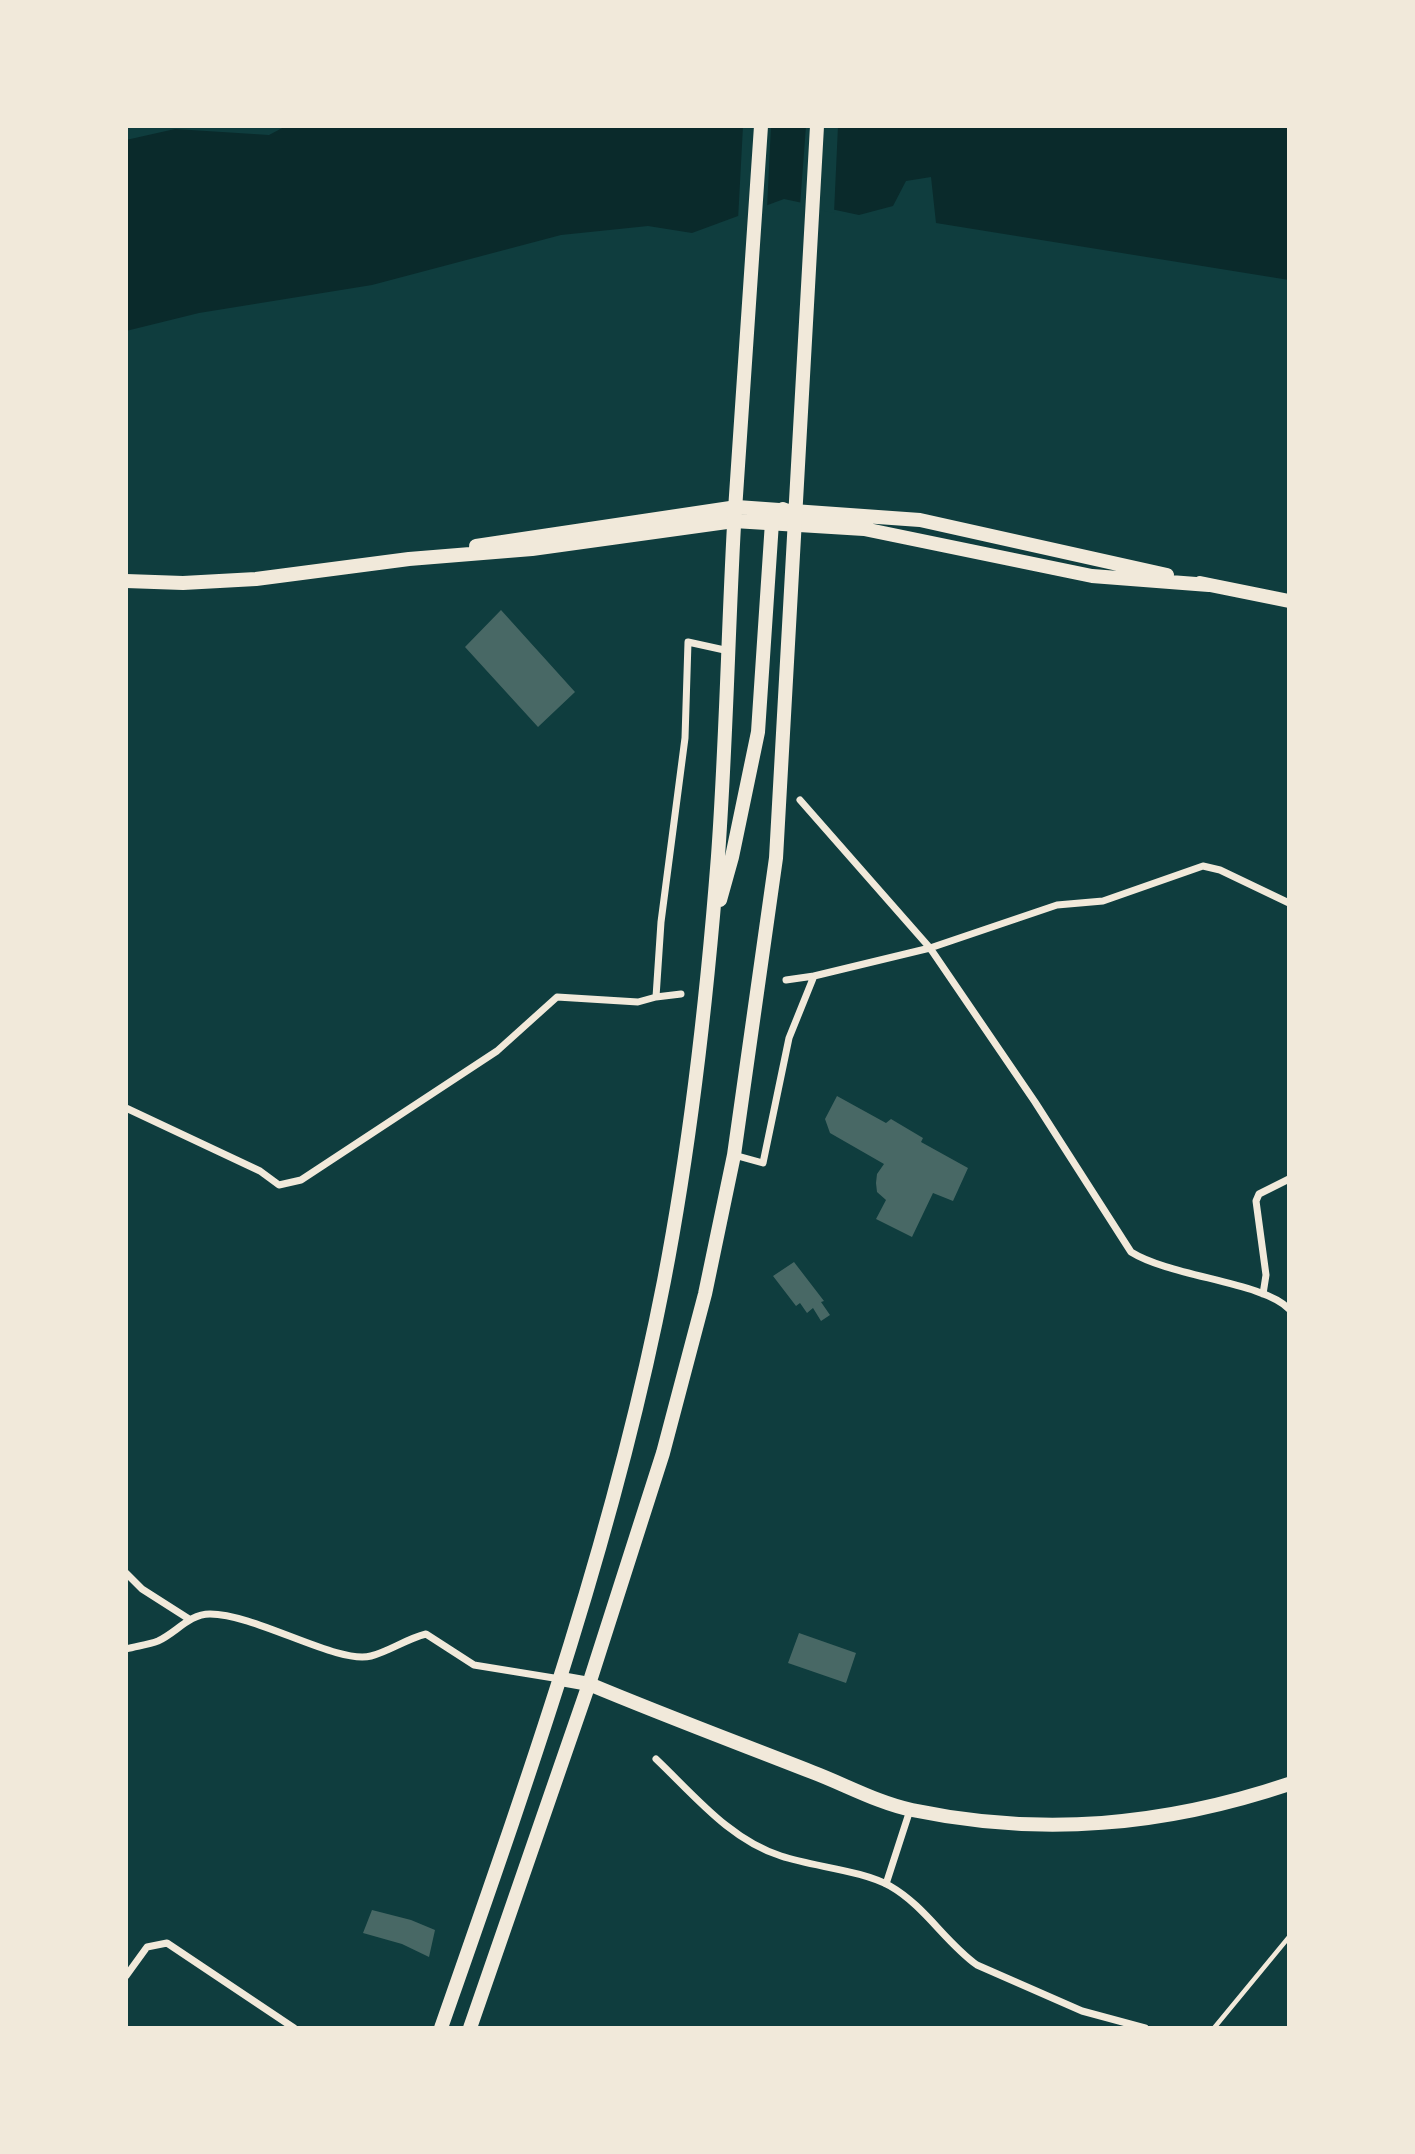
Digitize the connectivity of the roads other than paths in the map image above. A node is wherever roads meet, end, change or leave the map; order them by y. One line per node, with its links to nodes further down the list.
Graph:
1 (761, 126): 3 (main road)
2 (817, 126): 4 (main road)
3 (735, 514): 4 (main road); 5 (main road); 6 (main road); 9 (main road)
4 (790, 514): 5 (main road); 7 (main road); 7 (main road); 19 (main road)
5 (772, 522): 12 (main road)
6 (126, 581)
7 (1209, 585): 8 (main road)
8 (1289, 601)
9 (729, 651): 12 (main road); 17 (street)
10 (800, 800): 13 (street)
11 (1289, 903): 13 (street)
12 (711, 932): 26 (main road)
13 (930, 948): 14 (street); 21 (street)
14 (814, 976): 15 (street); 19 (street)
15 (786, 979)
16 (681, 994): 17 (street)
17 (656, 998): 18 (street)
18 (126, 1108)
19 (734, 1155): 27 (main road)
20 (1289, 1179): 21 (street)
21 (1264, 1294): 22 (street)
22 (1289, 1309)
23 (126, 1573): 24 (street)
24 (189, 1619): 25 (street); 26 (street)
25 (126, 1648)
26 (561, 1679): 27 (main road); 35 (main road)
27 (589, 1684): 30 (main road); 36 (main road)
28 (656, 1759): 31 (street)
29 (1289, 1784): 30 (main road)
30 (910, 1810): 31 (street)
31 (886, 1884): 37 (street)
32 (1289, 1937): 38 (lane)
33 (126, 1976): 34 (street)
34 (294, 2028)
35 (441, 2028)
36 (470, 2028)
37 (1145, 2028)
38 (1214, 2028)

